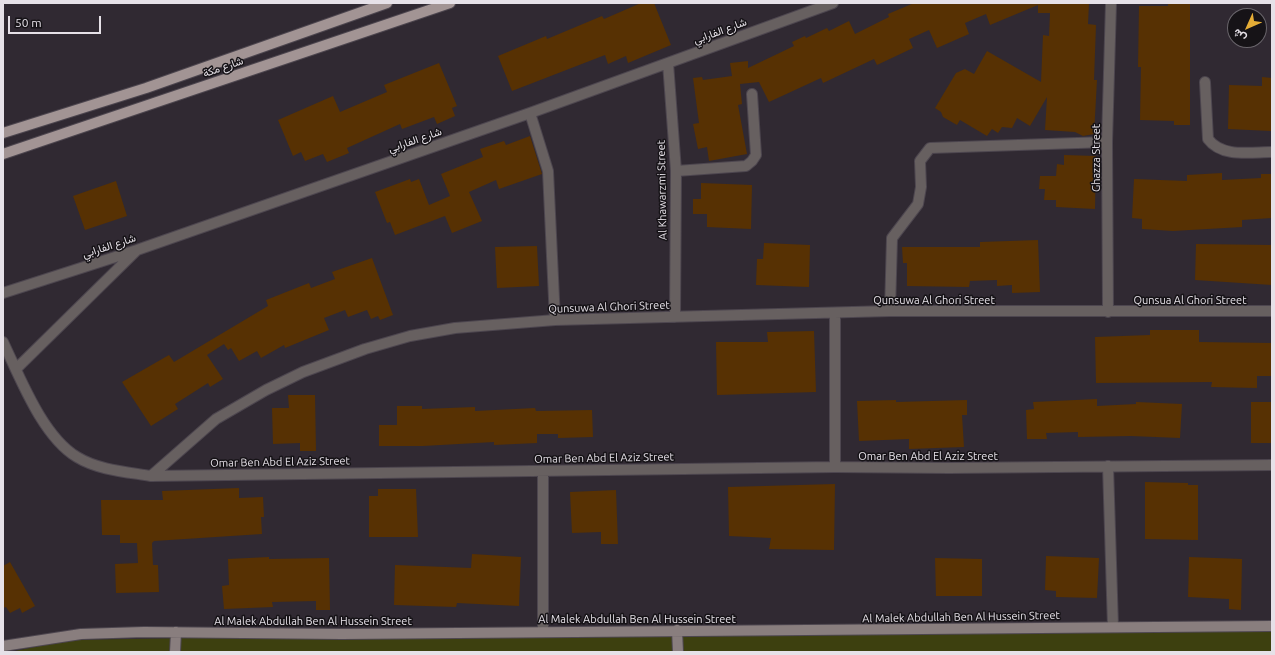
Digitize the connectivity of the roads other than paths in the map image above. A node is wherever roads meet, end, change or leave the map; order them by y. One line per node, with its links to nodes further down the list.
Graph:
1 (387, 3): 9 (main road, شارع مكة)
2 (450, 3): 12 (main road, شارع مكة)
3 (833, 3): 5 (street, شارع الفارابي)
4 (1111, 3): 10 (street, Ghazza Street)
5 (668, 63): 8 (street, شارع الفارابي); 13 (street, Al Khawarzmi Street)
6 (1205, 82): 11 (street)
7 (752, 94): 13 (street)
8 (530, 113): 14 (street, شارع الفارابي); 21 (street)
9 (3, 133)
10 (1107, 142): 16 (street); 18 (street, Ghazza Street)
11 (1272, 152)
12 (3, 154)
13 (676, 171): 20 (street, Al Khawarzmi Street)
14 (137, 250): 15 (street, شارع الفارابي); 23 (street)
15 (3, 294)
16 (890, 311): 18 (street, Qunsuwa Al Ghori Street); 19 (street, Qunsuwa Al Ghori Street)
17 (1272, 311): 18 (street, Qunsua Al Ghori Street)
18 (1108, 312)
19 (835, 314): 20 (street, Qunsuwa Al Ghori Street); 26 (street)
20 (675, 317): 21 (street, Qunsuwa Al Ghori Street)
21 (555, 320): 28 (street, Qunsuwa Al Ghori Street)
22 (3, 342): 23 (street, Omar Ben Abd El Aziz Street)
23 (16, 369): 28 (street, Omar Ben Abd El Aziz Street)
24 (1272, 465): 25 (street, Omar Ben Abd El Aziz Street)
25 (1108, 466): 26 (street, Omar Ben Abd El Aziz Street); 30 (street)
26 (835, 467): 27 (street, Omar Ben Abd El Aziz Street)
27 (544, 471): 28 (street, Omar Ben Abd El Aziz Street); 33 (street)
28 (151, 476)
29 (1272, 626): 30 (main road, Al Malek Abdullah Ben Al Hussein Street)
30 (1113, 627): 31 (main road, Al Malek Abdullah Ben Al Hussein Street)
31 (678, 630): 33 (main road, Al Malek Abdullah Ben Al Hussein Street); 36 (main road)
32 (176, 632): 33 (main road, Al Malek Abdullah Ben Al Hussein Street); 34 (main road, Al Malek Abdullah Ben Al Hussein Street); 35 (main road)
33 (543, 632)
34 (3, 646)
35 (175, 652)
36 (678, 652)

